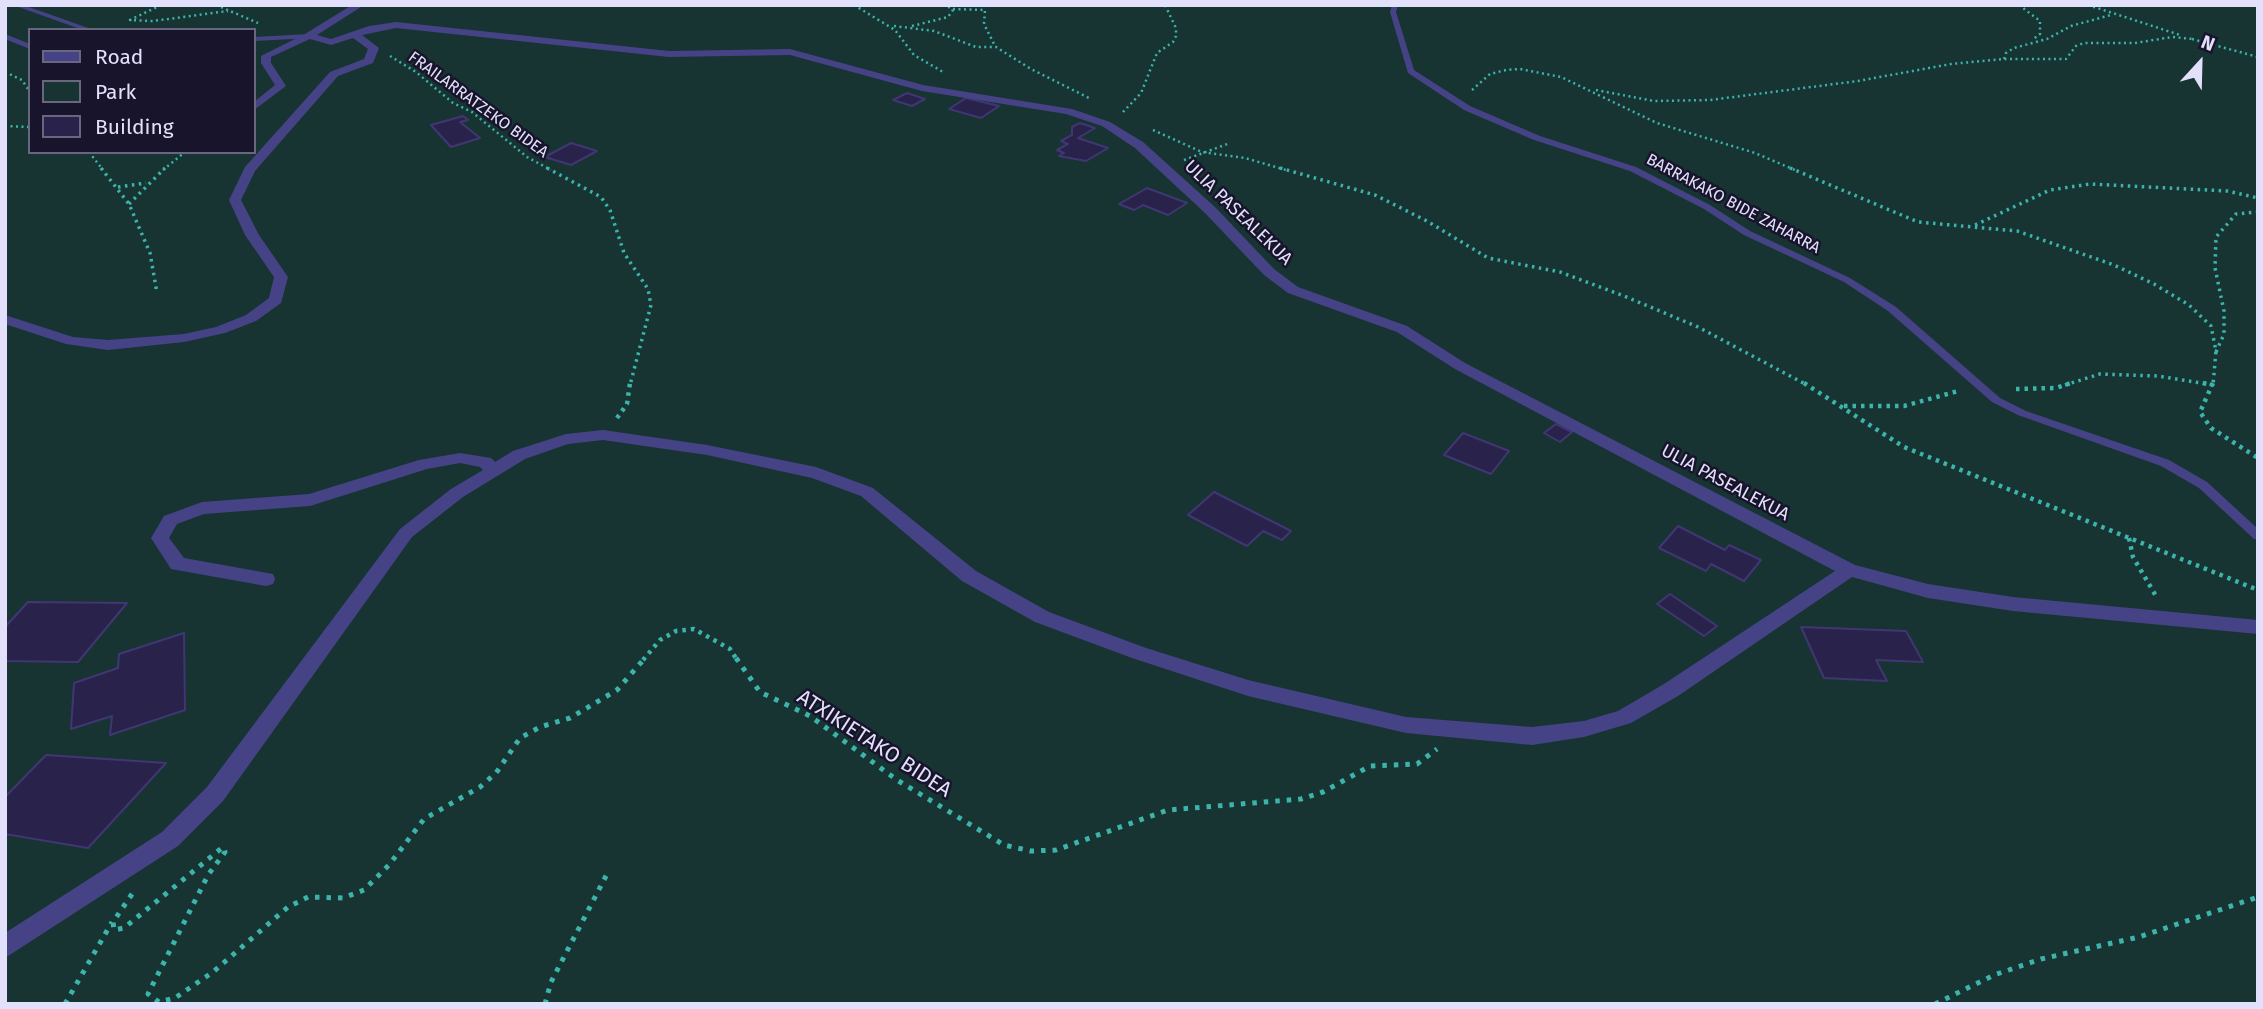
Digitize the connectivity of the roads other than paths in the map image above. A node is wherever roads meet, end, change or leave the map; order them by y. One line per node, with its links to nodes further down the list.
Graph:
1 (16, 5): 4 (lane)
2 (359, 5): 7 (street)
3 (1395, 5): 14 (lane, BARRAKAKO BIDE ZAHARRA)
4 (84, 28)
5 (354, 34): 10 (street, ULIA PASEALEKUA); 10 (street, ULIA PASEALEKUA); 15 (street, ULIA PASEALEKUA)
6 (5, 36): 9 (lane)
7 (309, 36): 8 (lane); 10 (street); 11 (street)
8 (256, 40)
9 (28, 46)
10 (332, 58): 12 (street, ULIA PASEALEKUA)
11 (256, 105)
12 (5, 319)
13 (493, 471): 15 (street); 16 (street); 18 (street)
14 (2258, 536)
15 (1849, 570): 17 (street, ULIA PASEALEKUA)
16 (266, 579)
17 (2258, 627)
18 (5, 947)

